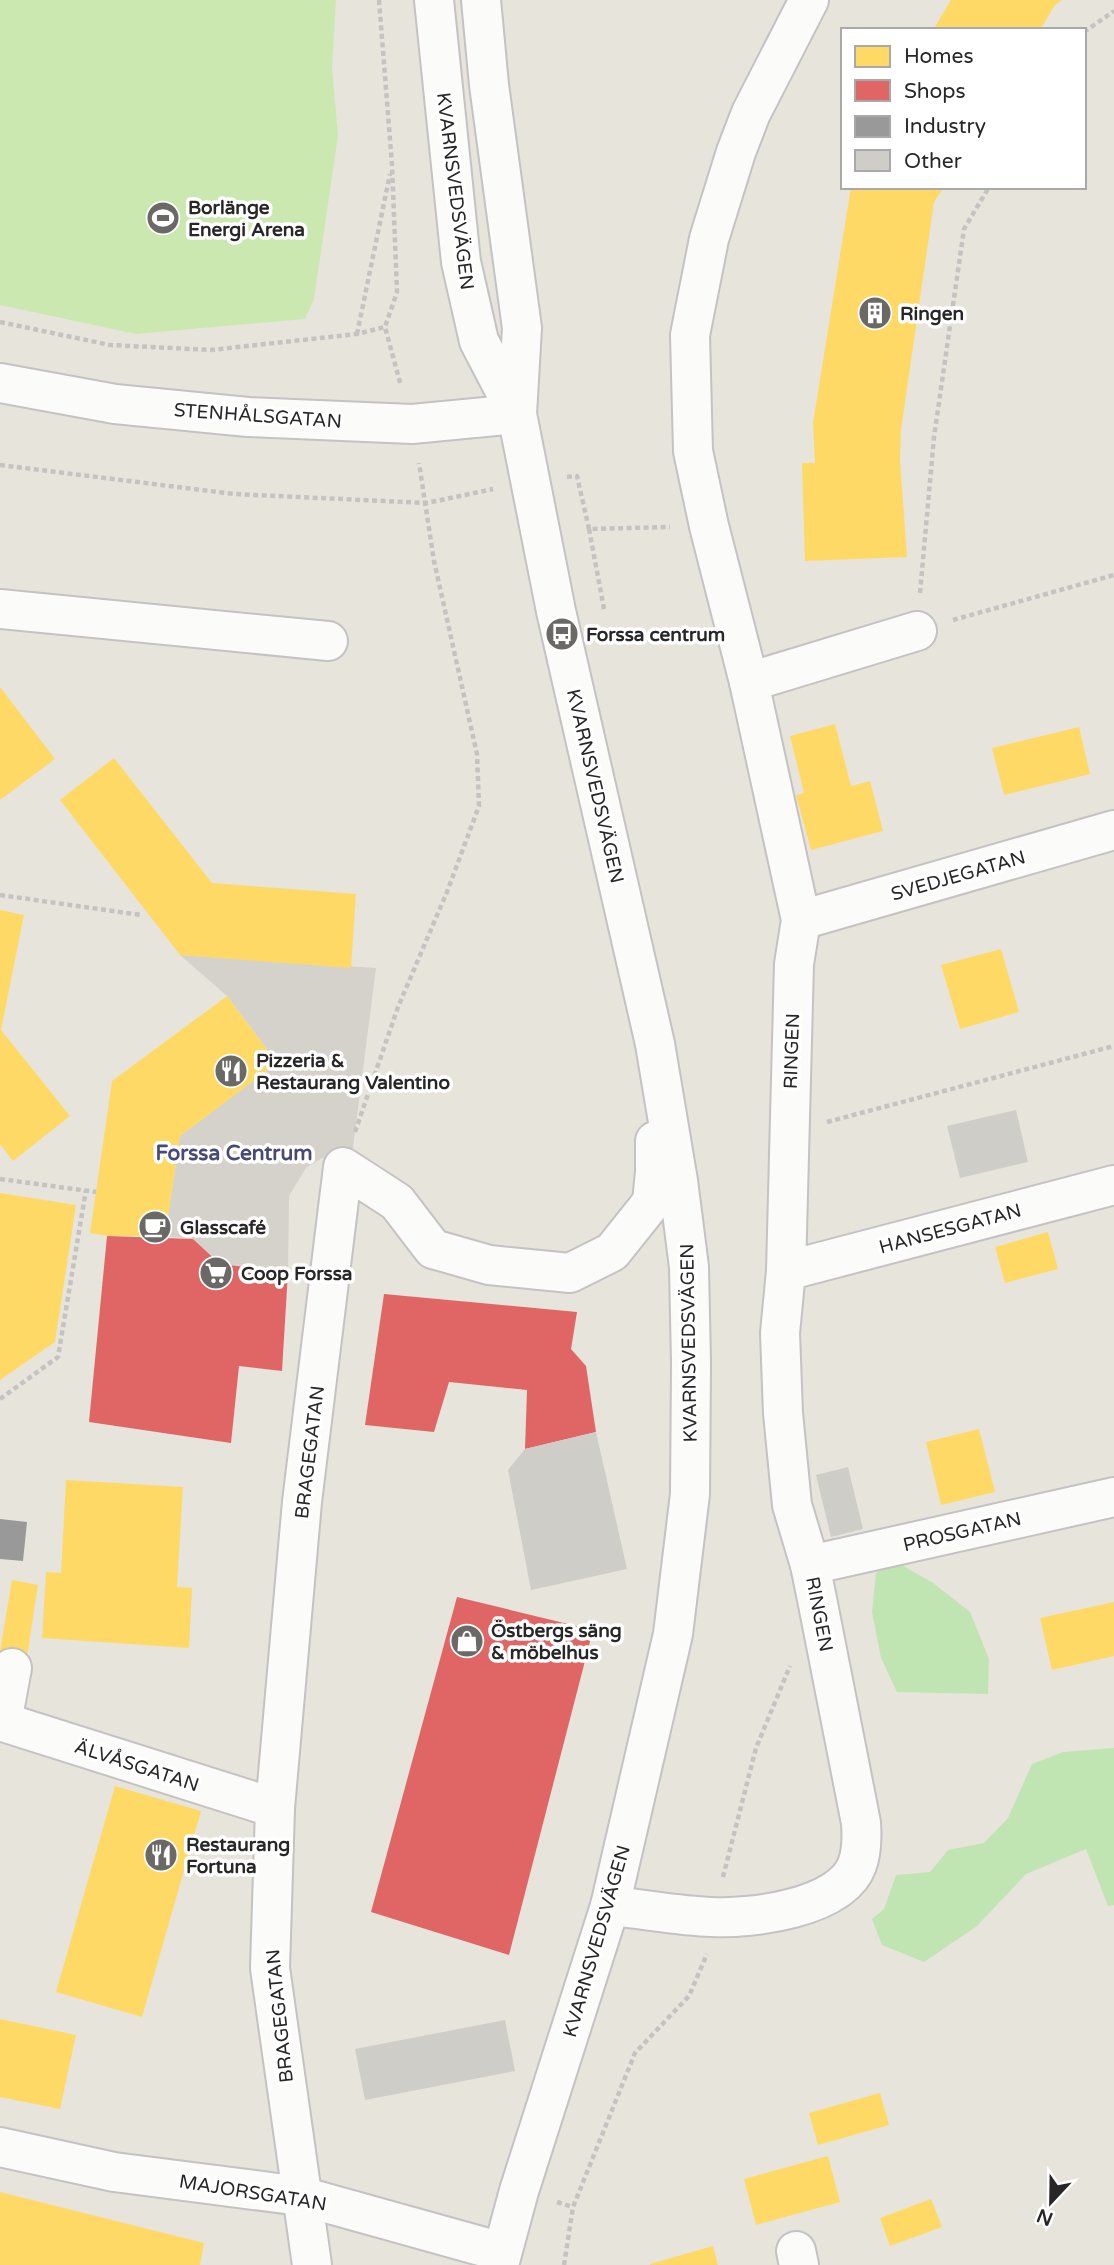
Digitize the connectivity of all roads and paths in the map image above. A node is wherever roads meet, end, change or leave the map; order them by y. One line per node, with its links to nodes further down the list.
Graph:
1 (379, 0): 7 (path)
2 (434, 0): 13 (street, KVARNSVEDSVÄGEN)
3 (481, 0): 13 (street, KVARNSVEDSVÄGEN)
4 (809, 0): 23 (street, RINGEN)
5 (1114, 11): 6 (path)
6 (1086, 31)
7 (392, 165): 10 (path); 11 (path)
8 (988, 189): 21 (path)
9 (0, 322): 11 (path)
10 (385, 327): 11 (path); 14 (path)
11 (357, 334)
12 (0, 383): 14 (street, STENHÅLSGATAN)
13 (517, 414): 14 (street, STENHÅLSGATAN); 28 (street, KVARNSVEDSVÄGEN)
14 (412, 424): 16 (path)
15 (0, 465): 16 (path)
16 (427, 503): 31 (path)
17 (589, 529): 20 (path)
18 (1114, 575): 21 (path)
19 (0, 608): 22 (street)
20 (604, 609)
21 (916, 631): 23 (street)
22 (328, 641)
23 (749, 682): 27 (street, RINGEN)
24 (1114, 830): 27 (street, SVEDJEGATAN)
25 (0, 895): 26 (path)
26 (141, 915)
27 (801, 920): 30 (street, RINGEN)
28 (655, 1044): 31 (street); 44 (street, KVARNSVEDSVÄGEN)
29 (1114, 1046): 30 (path)
30 (788, 1133): 36 (street, RINGEN)
31 (343, 1167): 43 (street, BRAGEGATAN)
32 (0, 1179): 34 (path)
33 (1114, 1185): 36 (street, HANSESGATAN)
34 (86, 1190): 35 (path); 37 (path)
35 (96, 1192)
36 (786, 1271): 39 (street, RINGEN)
37 (0, 1399)
38 (1114, 1497): 39 (street, PROSGATAN)
39 (810, 1565): 45 (street, RINGEN)
40 (792, 1661): 45 (path)
41 (12, 1668): 42 (street)
42 (1, 1722): 43 (street, ÄLVÅSGATAN)
43 (275, 1808): 47 (street, BRAGEGATAN)
44 (610, 1906): 45 (street, RINGEN); 48 (street, KVARNSVEDSVÄGEN)
45 (713, 1917): 50 (path)
46 (0, 2147): 47 (street, MAJORSGATAN)
47 (301, 2196): 48 (street, MAJORSGATAN); 49 (street, BRAGEGATAN)
48 (500, 2259)
49 (312, 2265)
50 (564, 2265)

